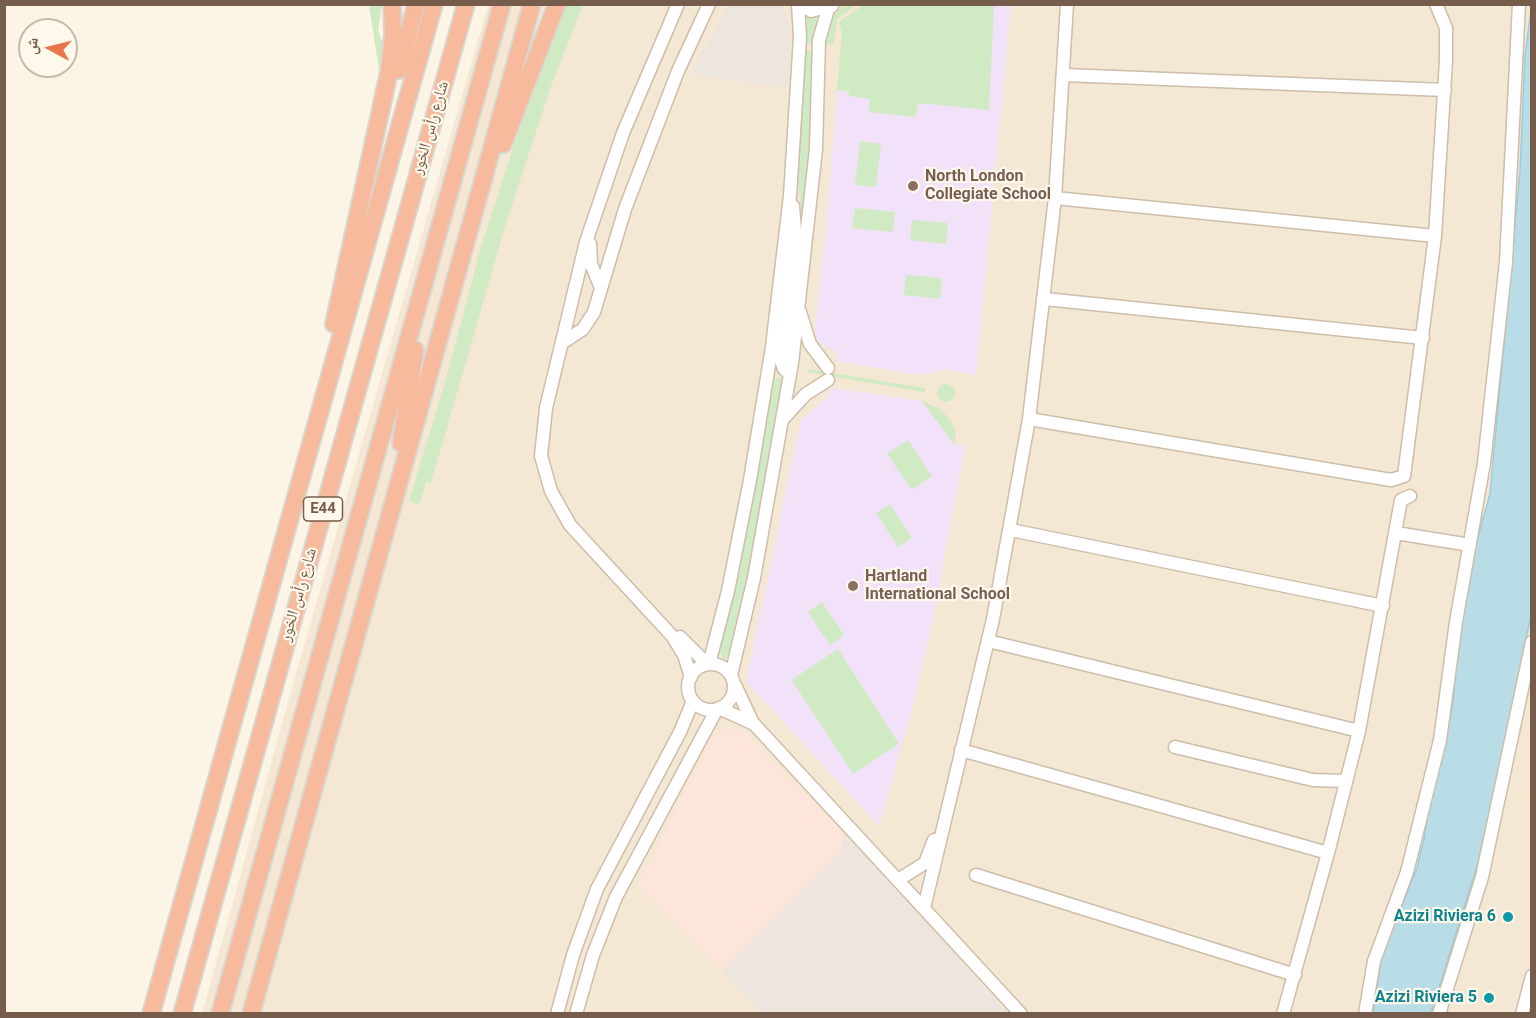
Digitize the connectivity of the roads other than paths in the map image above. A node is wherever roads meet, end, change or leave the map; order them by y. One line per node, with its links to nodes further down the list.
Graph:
1 (392, 4): 21 (highway)
2 (416, 4): 21 (highway)
3 (434, 4): 34 (highway)
4 (466, 4): 67 (highway, شارع رأس الخور / E44)
5 (502, 4): 26 (highway, E44)
6 (532, 4): 22 (highway)
7 (556, 4): 22 (highway)
8 (678, 4): 24 (street)
9 (709, 4): 17 (street)
10 (718, 4): 17 (street)
11 (799, 4): 16 (street); 35 (street)
12 (1067, 4): 19 (street)
13 (1436, 4): 18 (street)
14 (1444, 4): 18 (street)
15 (1519, 4): 43 (street)
16 (831, 7): 30 (street)
17 (698, 28): 27 (street)
18 (1446, 60): 20 (street)
19 (1064, 75): 20 (street); 23 (street)
20 (1444, 90): 25 (street)
21 (375, 144): 34 (highway)
22 (477, 196): 40 (highway)
23 (1055, 198): 25 (street); 29 (street)
24 (589, 233): 27 (street); 28 (street)
25 (1435, 236): 32 (street)
26 (428, 272): 40 (highway); 68 (highway, E44)
27 (601, 288): 31 (street)
28 (574, 295): 31 (street); 33 (street)
29 (1045, 299): 32 (street); 36 (street)
30 (799, 305): 35 (street); 37 (street)
31 (594, 312): 33 (street)
32 (1423, 338): 36 (street)
33 (562, 343): 38 (street)
34 (336, 358): 62 (highway)
35 (780, 365): 37 (street); 47 (street)
36 (1029, 419): 41 (street)
37 (783, 420): 49 (street)
38 (542, 446): 47 (street); 48 (street)
39 (1410, 496): 42 (street)
40 (387, 527): 69 (highway)
41 (1011, 530): 44 (street); 45 (street)
42 (1396, 533): 43 (street); 44 (street)
43 (1470, 545): 74 (street)
44 (1383, 606): 53 (street)
45 (988, 641): 53 (street); 55 (street)
46 (1532, 642): 75 (street)
47 (708, 664): 48 (street); 49 (street)
48 (691, 677): 50 (street)
49 (733, 679): 51 (street); 52 (street)
50 (693, 701): 51 (street); 70 (street)
51 (718, 709): 52 (street); 71 (street)
52 (754, 724): 60 (street)
53 (1359, 730): 56 (street)
54 (1175, 747): 56 (street)
55 (961, 750): 57 (street); 58 (street)
56 (1346, 782): 58 (street)
57 (951, 791): 60 (street); 61 (street)
58 (1328, 853): 63 (street)
59 (976, 874): 63 (street)
60 (898, 880): 61 (street)
61 (924, 908): 72 (street)
62 (167, 960): 65 (highway); 66 (highway)
63 (1295, 975): 73 (street)
64 (1532, 976): 76 (street)
65 (140, 1014)
66 (152, 1014)
67 (182, 1014)
68 (220, 1014)
69 (251, 1014)
70 (557, 1014)
71 (576, 1014)
72 (1021, 1014)
73 (1283, 1014)
74 (1365, 1014)
75 (1439, 1014)
76 (1522, 1014)

